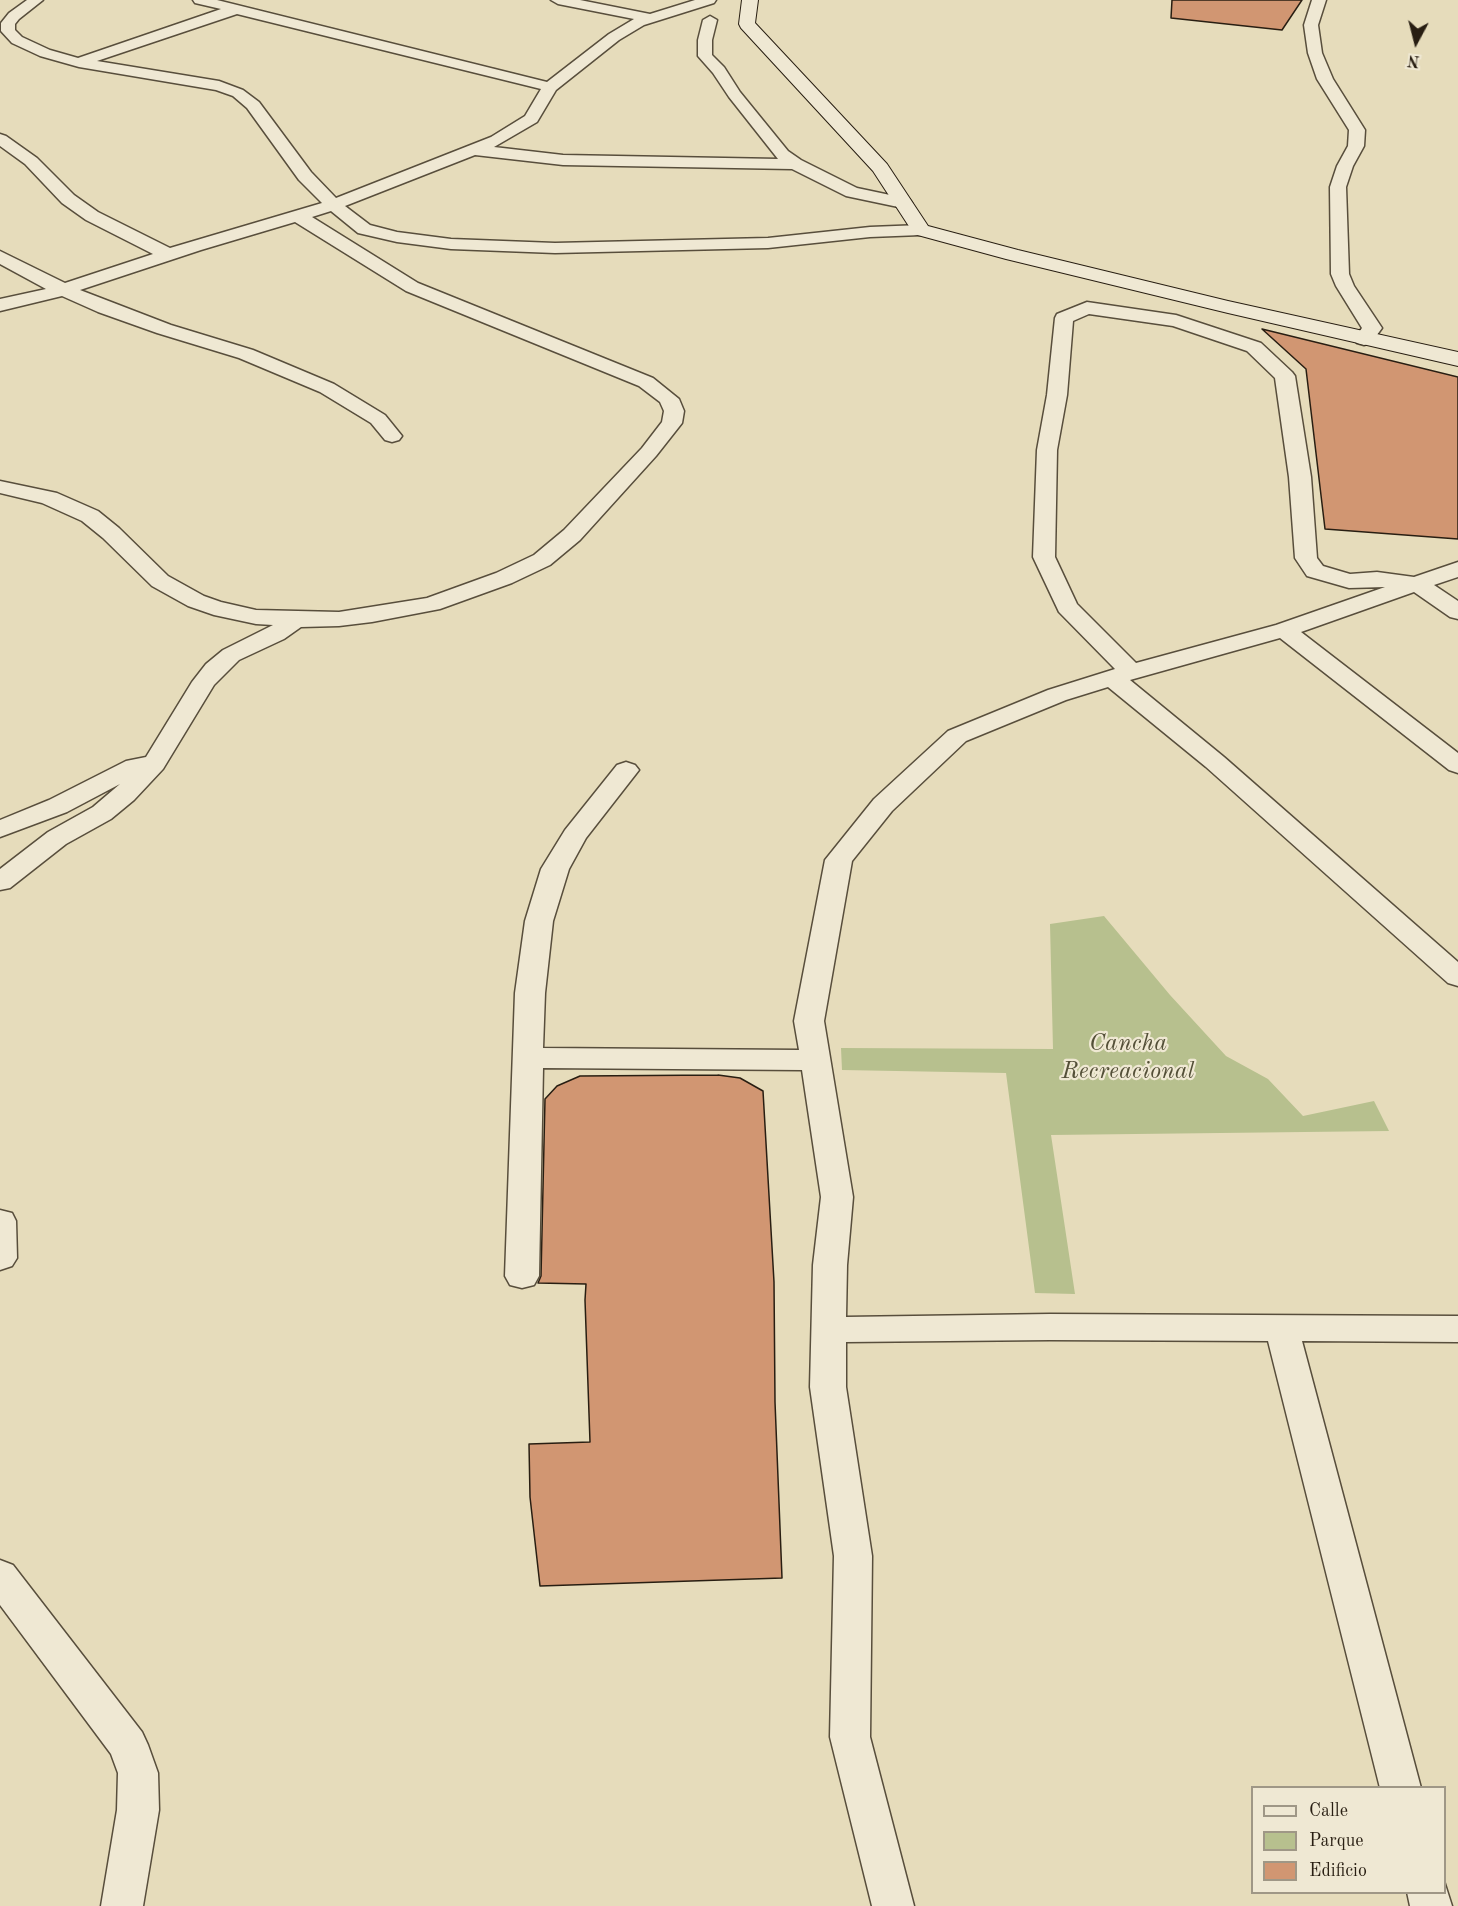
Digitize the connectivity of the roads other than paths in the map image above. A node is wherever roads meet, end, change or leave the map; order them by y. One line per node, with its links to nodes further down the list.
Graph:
1 (36, 0): 11 (street)
2 (200, 0): 8 (street)
3 (268, 0): 8 (street)
4 (558, 0): 9 (street)
5 (709, 0): 9 (street)
6 (750, 0): 17 (street)
7 (1319, 0): 25 (street)
8 (235, 9): 12 (street); 13 (street)
9 (650, 18): 13 (street)
10 (710, 20): 16 (street)
11 (4, 26): 12 (street)
12 (79, 63): 18 (street)
13 (550, 87): 15 (street)
14 (0, 139): 21 (street)
15 (475, 150): 16 (street); 18 (street)
16 (795, 164): 17 (street)
17 (903, 203): 20 (street)
18 (333, 205): 19 (street); 20 (street)
19 (298, 216): 21 (street); 32 (street)
20 (921, 230): 25 (street)
21 (169, 255): 23 (street)
22 (0, 256): 23 (street)
23 (63, 290): 24 (street); 27 (street)
24 (0, 305)
25 (1364, 339): 26 (street)
26 (1458, 359)
27 (392, 436)
28 (0, 487): 32 (street)
29 (1458, 569): 30 (street)
30 (1418, 584): 31 (street); 33 (street); 34 (street)
31 (1458, 612)
32 (297, 620): 35 (street)
33 (1284, 630): 34 (street); 36 (street)
34 (1122, 675): 40 (street); 42 (street)
35 (154, 765): 38 (street); 39 (street)
36 (1458, 765)
37 (626, 770): 41 (street)
38 (0, 829)
39 (0, 882)
40 (1458, 977)
41 (528, 1058): 42 (street); 45 (street)
42 (815, 1060): 47 (street)
43 (0, 1221): 44 (street)
44 (0, 1258)
45 (522, 1276)
46 (1458, 1329): 48 (street)
47 (829, 1330): 48 (street); 52 (street)
48 (1282, 1330): 50 (street)
49 (0, 1576): 51 (street)
50 (1400, 1786)
51 (122, 1906)
52 (893, 1906)

